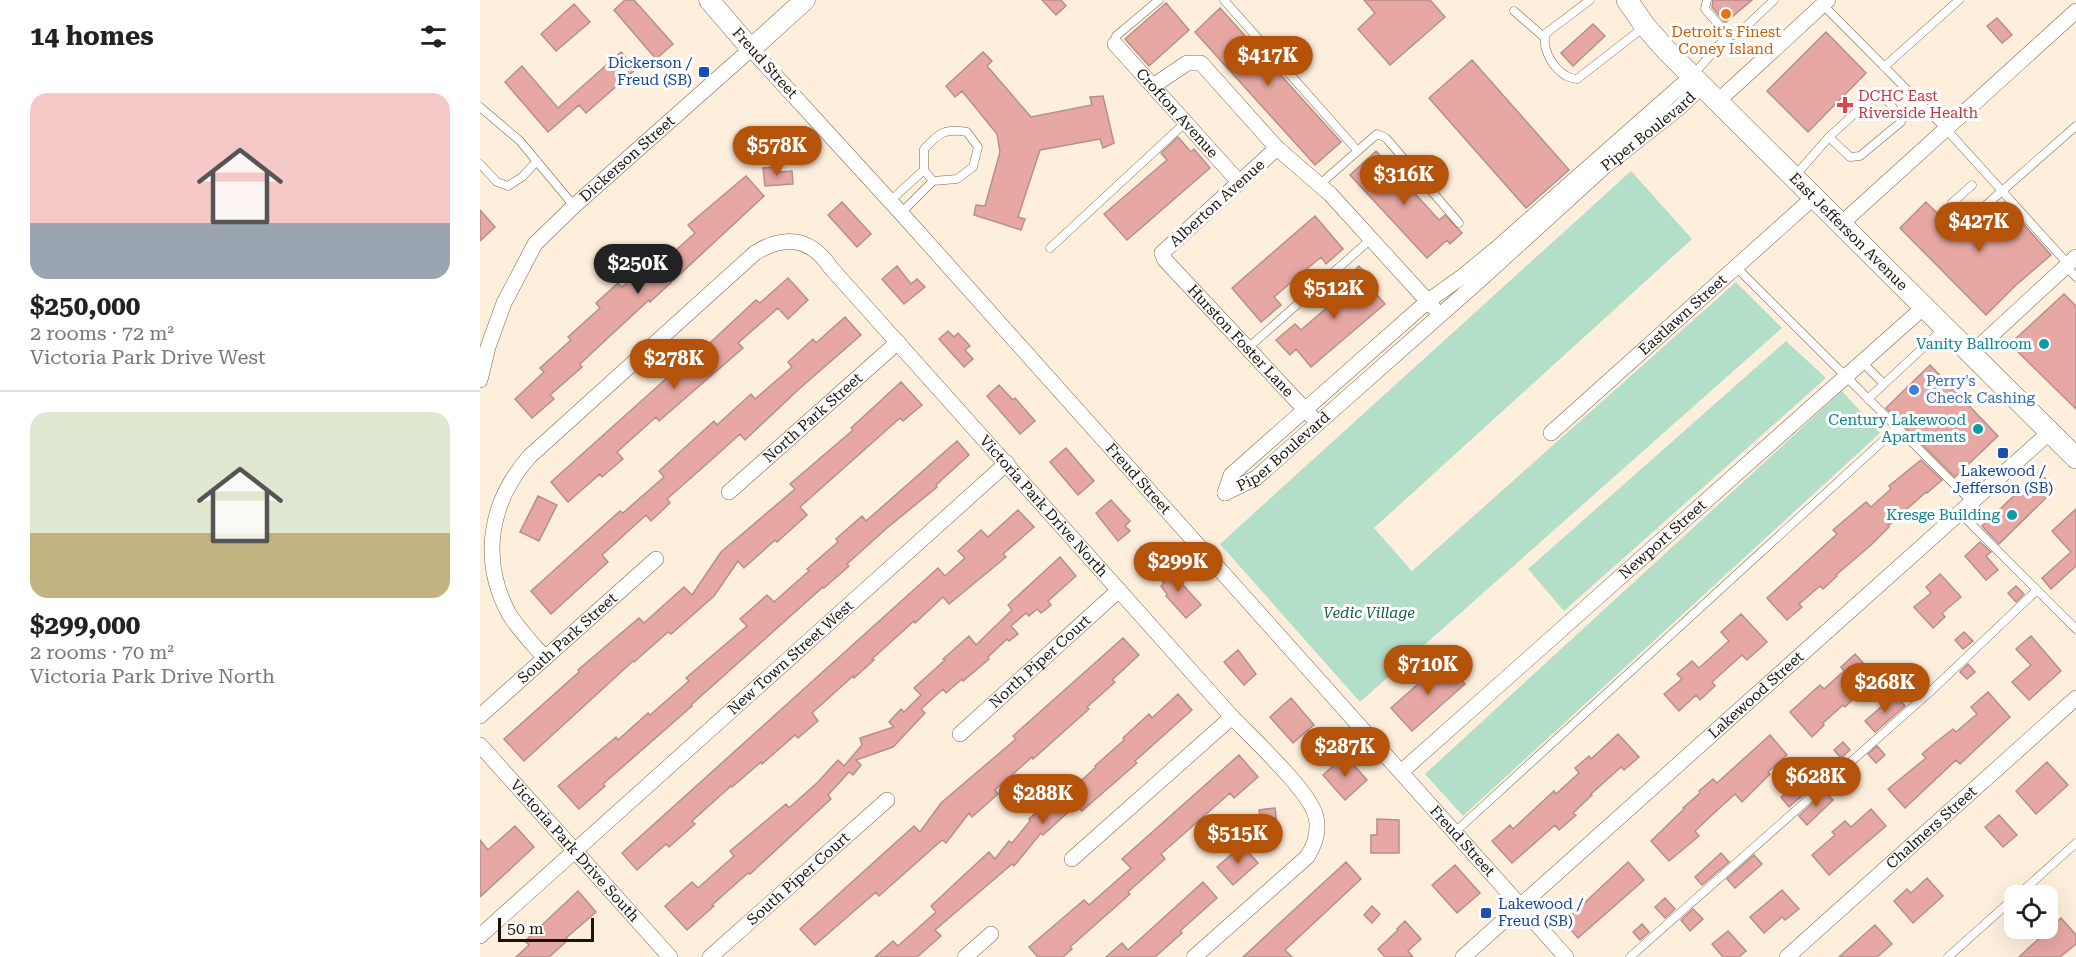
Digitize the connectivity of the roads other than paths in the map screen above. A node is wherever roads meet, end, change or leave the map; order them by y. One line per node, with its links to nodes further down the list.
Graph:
1 (709, 0): 17 (street, Freud Street)
2 (805, 0): 17 (street, Dickerson Street)
3 (1159, 0): 16 (lane)
4 (1224, 0): 28 (lane)
5 (1590, 0): 15 (lane)
6 (1626, 0): 13 (main road, East Jefferson Avenue)
7 (1707, 0): 14 (lane)
8 (1774, 0): 14 (lane)
9 (1959, 0): 18 (lane)
10 (1823, 2): 18 (lane); 21 (street)
11 (1514, 11): 15 (lane)
12 (2076, 11): 25 (street)
13 (1645, 26): 15 (lane); 19 (main road, East Jefferson Avenue)
14 (1728, 35): 19 (lane)
15 (1545, 38)
16 (1115, 44): 20 (street, Crofton Avenue)
17 (751, 49): 39 (street, Freud Street); 40 (street, Dickerson Street)
18 (1884, 67): 25 (lane)
19 (1697, 81): 21 (main road, East Jefferson Avenue); 49 (street, Piper Boulevard); 51 (street, Piper Boulevard)
20 (1153, 86): 23 (street, Crofton Avenue); 27 (street)
21 (1717, 102): 32 (main road, East Jefferson Avenue)
22 (480, 107): 29 (lane)
23 (1186, 123): 34 (street, Crofton Avenue); 45 (lane)
24 (2076, 126): 37 (lane)
25 (1946, 129): 37 (lane); 43 (street)
26 (1829, 137): 26 (lane); 32 (lane)
27 (1277, 148): 34 (street, Alberton Avenue); 36 (street)
28 (1357, 150): 36 (lane); 42 (lane)
29 (537, 161): 30 (lane); 40 (lane)
30 (480, 164)
31 (924, 170): 33 (lane); 33 (lane); 39 (lane)
32 (1794, 177): 38 (main road, East Jefferson Avenue)
33 (933, 181): 41 (lane)
34 (1239, 182): 46 (street, Alberton Avenue)
35 (1972, 185): 37 (lane)
36 (1318, 186): 44 (street)
37 (2003, 192): 47 (lane)
38 (1814, 197): 43 (main road, East Jefferson Avenue); 48 (street, Eastlawn Street)
39 (890, 201): 41 (street, Freud Street)
40 (574, 206): 54 (street, Dickerson Street)
41 (901, 213): 82 (street, Freud Street)
42 (1460, 224)
43 (1840, 224): 50 (main road, East Jefferson Avenue)
44 (1371, 239): 49 (street); 55 (lane)
45 (1050, 248)
46 (1165, 260): 55 (street, Hurston Foster Lane)
47 (2071, 266): 56 (street)
48 (1736, 267): 58 (lane); 66 (street, Eastlawn Street)
49 (1428, 301): 51 (street); 62 (street, Piper Boulevard)
50 (1924, 307): 52 (main road, East Jefferson Avenue); 57 (street, Newport Street)
51 (1439, 314): 63 (street, Piper Boulevard)
52 (1944, 328): 56 (main road, East Jefferson Avenue); 60 (lane)
53 (898, 342): 68 (street, Victoria Park Drive North); 69 (street, North Park Street); 76 (street, Victoria Park Drive North)
54 (484, 346): 59 (street, Dickerson Street)
55 (1248, 348): 62 (street, Hurston Foster Lane)
56 (1971, 354): 65 (main road, East Jefferson Avenue)
57 (1862, 362): 58 (street, Newport Street); 60 (lane)
58 (1846, 376): 61 (lane); 82 (street, Newport Street)
59 (480, 380)
60 (1884, 384): 61 (lane)
61 (1868, 399): 64 (lane)
62 (1306, 409): 63 (street, Hurston Foster Lane); 63 (street, Piper Boulevard)
63 (1317, 423)
64 (1897, 428): 70 (lane); 84 (lane)
65 (2050, 432): 67 (main road, East Jefferson Avenue); 70 (street, Lakewood Street)
66 (1551, 433)
67 (2076, 458)
68 (1007, 463): 73 (street, Victoria Park Drive North); 86 (street, New Town Street West)
69 (729, 492)
70 (1971, 501): 71 (street, Lakewood Street)
71 (1959, 512): 74 (lane); 89 (street, Lakewood Street)
72 (656, 559): 76 (street, South Park Street)
73 (1119, 590): 79 (street, Victoria Park Drive North); 80 (street, North Piper Court)
74 (2037, 590): 75 (lane); 99 (lane)
75 (2076, 629)
76 (545, 658): 78 (street, South Park Street)
77 (2076, 698): 100 (street, Chalmers Street)
78 (480, 716)
79 (1232, 717): 87 (street); 96 (street, Victoria Park Drive North)
80 (960, 734)
81 (480, 745): 86 (street, Victoria Park Drive South)
82 (1401, 772): 84 (street, Freud Street)
83 (887, 800): 94 (street, South Piper Court)
84 (1455, 832): 89 (street, Freud Street)
85 (2076, 843): 88 (lane)
86 (575, 851): 92 (street, New Town Street West); 93 (street, Victoria Park Drive South)
87 (1072, 860)
88 (2029, 885)
89 (1520, 906): 97 (street, Lakewood Street); 98 (street, Freud Street)
90 (2004, 908): 101 (lane)
91 (991, 934): 95 (street)
92 (480, 936)
93 (670, 957)
94 (710, 957)
95 (965, 957)
96 (1194, 957)
97 (1463, 957)
98 (1566, 957)
99 (1630, 957)
100 (1787, 957)
101 (1948, 957)

